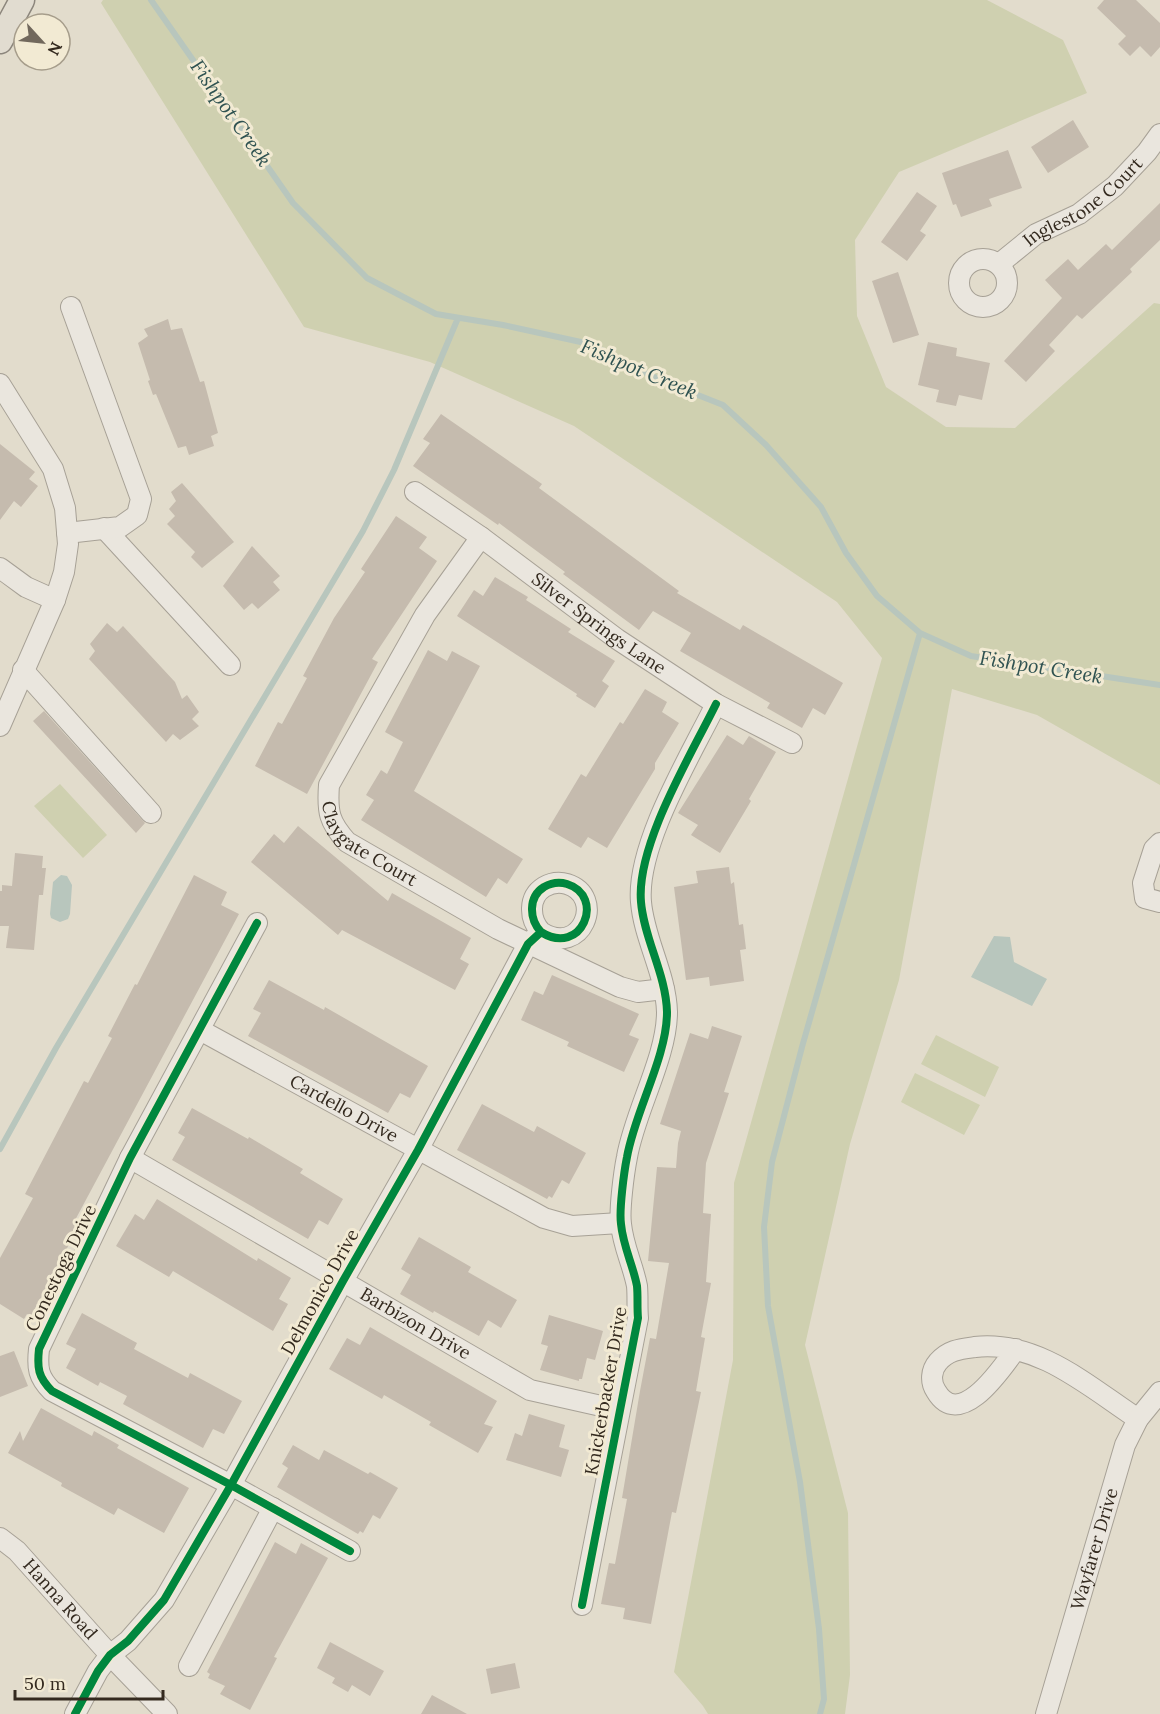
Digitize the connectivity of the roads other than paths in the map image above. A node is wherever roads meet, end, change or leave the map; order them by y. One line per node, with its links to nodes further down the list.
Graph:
1 (22, 0): 2 (main road)
2 (0, 41)
3 (1160, 134): 4 (street, Inglestone Court)
4 (999, 264)
5 (72, 308): 8 (street)
6 (0, 384): 9 (street)
7 (415, 492): 10 (street, Silver Springs Lane)
8 (104, 528): 9 (street); 13 (street)
9 (67, 533): 12 (street)
10 (482, 537): 15 (street, Silver Springs Lane); 22 (street, Claygate Court)
11 (0, 568): 12 (street)
12 (55, 600): 14 (street)
13 (230, 665)
14 (23, 670): 16 (street); 18 (street)
15 (717, 704): 17 (street, Silver Springs Lane); 23 (street, Knickerbacker Drive)
16 (0, 726)
17 (792, 743)
18 (151, 813)
19 (1160, 843): 20 (street)
20 (1160, 902)
21 (257, 923): 24 (street, Conestoga Drive)
22 (534, 938): 23 (street, Claygate Court); 25 (street, Delmonico Drive)
23 (664, 990): 27 (street, Knickerbacker Drive)
24 (200, 1029): 25 (street, Cardello Drive); 26 (street, Conestoga Drive)
25 (418, 1150): 27 (street, Cardello Drive); 28 (street, Delmonico Drive)
26 (130, 1158): 28 (street, Barbizon Drive); 33 (street, Conestoga Drive)
27 (620, 1223): 31 (street, Knickerbacker Drive)
28 (342, 1281): 31 (street, Barbizon Drive); 33 (street, Delmonico Drive)
29 (1016, 1349): 32 (street)
30 (1160, 1392): 32 (street, Wayfarer Drive)
31 (619, 1410): 37 (street, Knickerbacker Drive)
32 (1138, 1419): 42 (street, Wayfarer Drive)
33 (231, 1485): 34 (street, Conestoga Drive); 38 (street, Delmonico Drive)
34 (273, 1508): 36 (street, Conestoga Drive); 39 (street)
35 (0, 1538): 38 (street, Hanna Road)
36 (350, 1551)
37 (582, 1605)
38 (110, 1655): 40 (street, Delmonico Drive); 41 (street, Hanna Road)
39 (189, 1666)
40 (75, 1714)
41 (167, 1714)
42 (1046, 1714)

